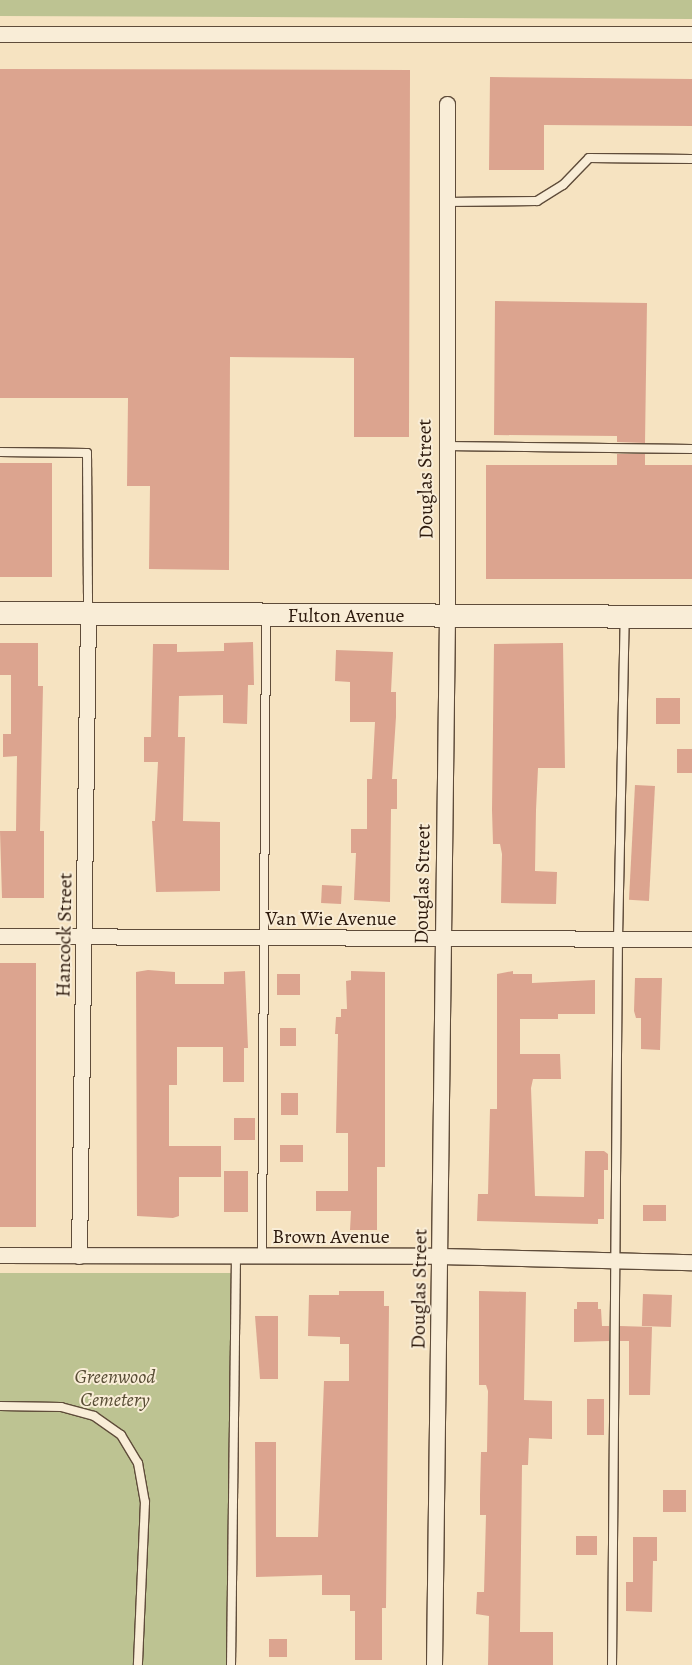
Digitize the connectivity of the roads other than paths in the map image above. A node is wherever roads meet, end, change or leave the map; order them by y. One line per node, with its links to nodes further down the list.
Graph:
1 (0, 34): 2 (street)
2 (692, 34)
3 (446, 104): 5 (street, Douglas Street)
4 (692, 159): 5 (lane)
5 (446, 202): 6 (street, Douglas Street)
6 (444, 446): 7 (lane); 12 (street, Douglas Street)
7 (692, 449)
8 (0, 452): 10 (lane)
9 (0, 614): 10 (street, Fulton Avenue)
10 (88, 614): 11 (street, Fulton Avenue); 16 (street, Hancock Street)
11 (266, 615): 12 (street, Fulton Avenue); 17 (lane)
12 (447, 616): 13 (street, Fulton Avenue); 18 (street, Douglas Street)
13 (625, 616): 14 (street, Fulton Avenue); 19 (lane)
14 (692, 617)
15 (0, 936): 16 (street, Van Wie Avenue)
16 (84, 937): 17 (street, Van Wie Avenue); 22 (street, Hancock Street)
17 (263, 937): 18 (street, Van Wie Avenue); 24 (lane)
18 (441, 938): 19 (street, Van Wie Avenue); 25 (street, Douglas Street)
19 (618, 939): 20 (street, Van Wie Avenue); 26 (lane)
20 (692, 940)
21 (0, 1255): 22 (street, Brown Avenue)
22 (79, 1256): 23 (street, Brown Avenue)
23 (236, 1256): 24 (street, Brown Avenue); 30 (lane)
24 (262, 1256): 25 (street, Brown Avenue)
25 (439, 1256): 26 (street, Brown Avenue); 31 (street, Douglas Street)
26 (616, 1260): 27 (street, Brown Avenue); 32 (lane)
27 (692, 1262)
28 (0, 1406): 29 (lane)
29 (138, 1665)
30 (231, 1665)
31 (434, 1665)
32 (612, 1665)

